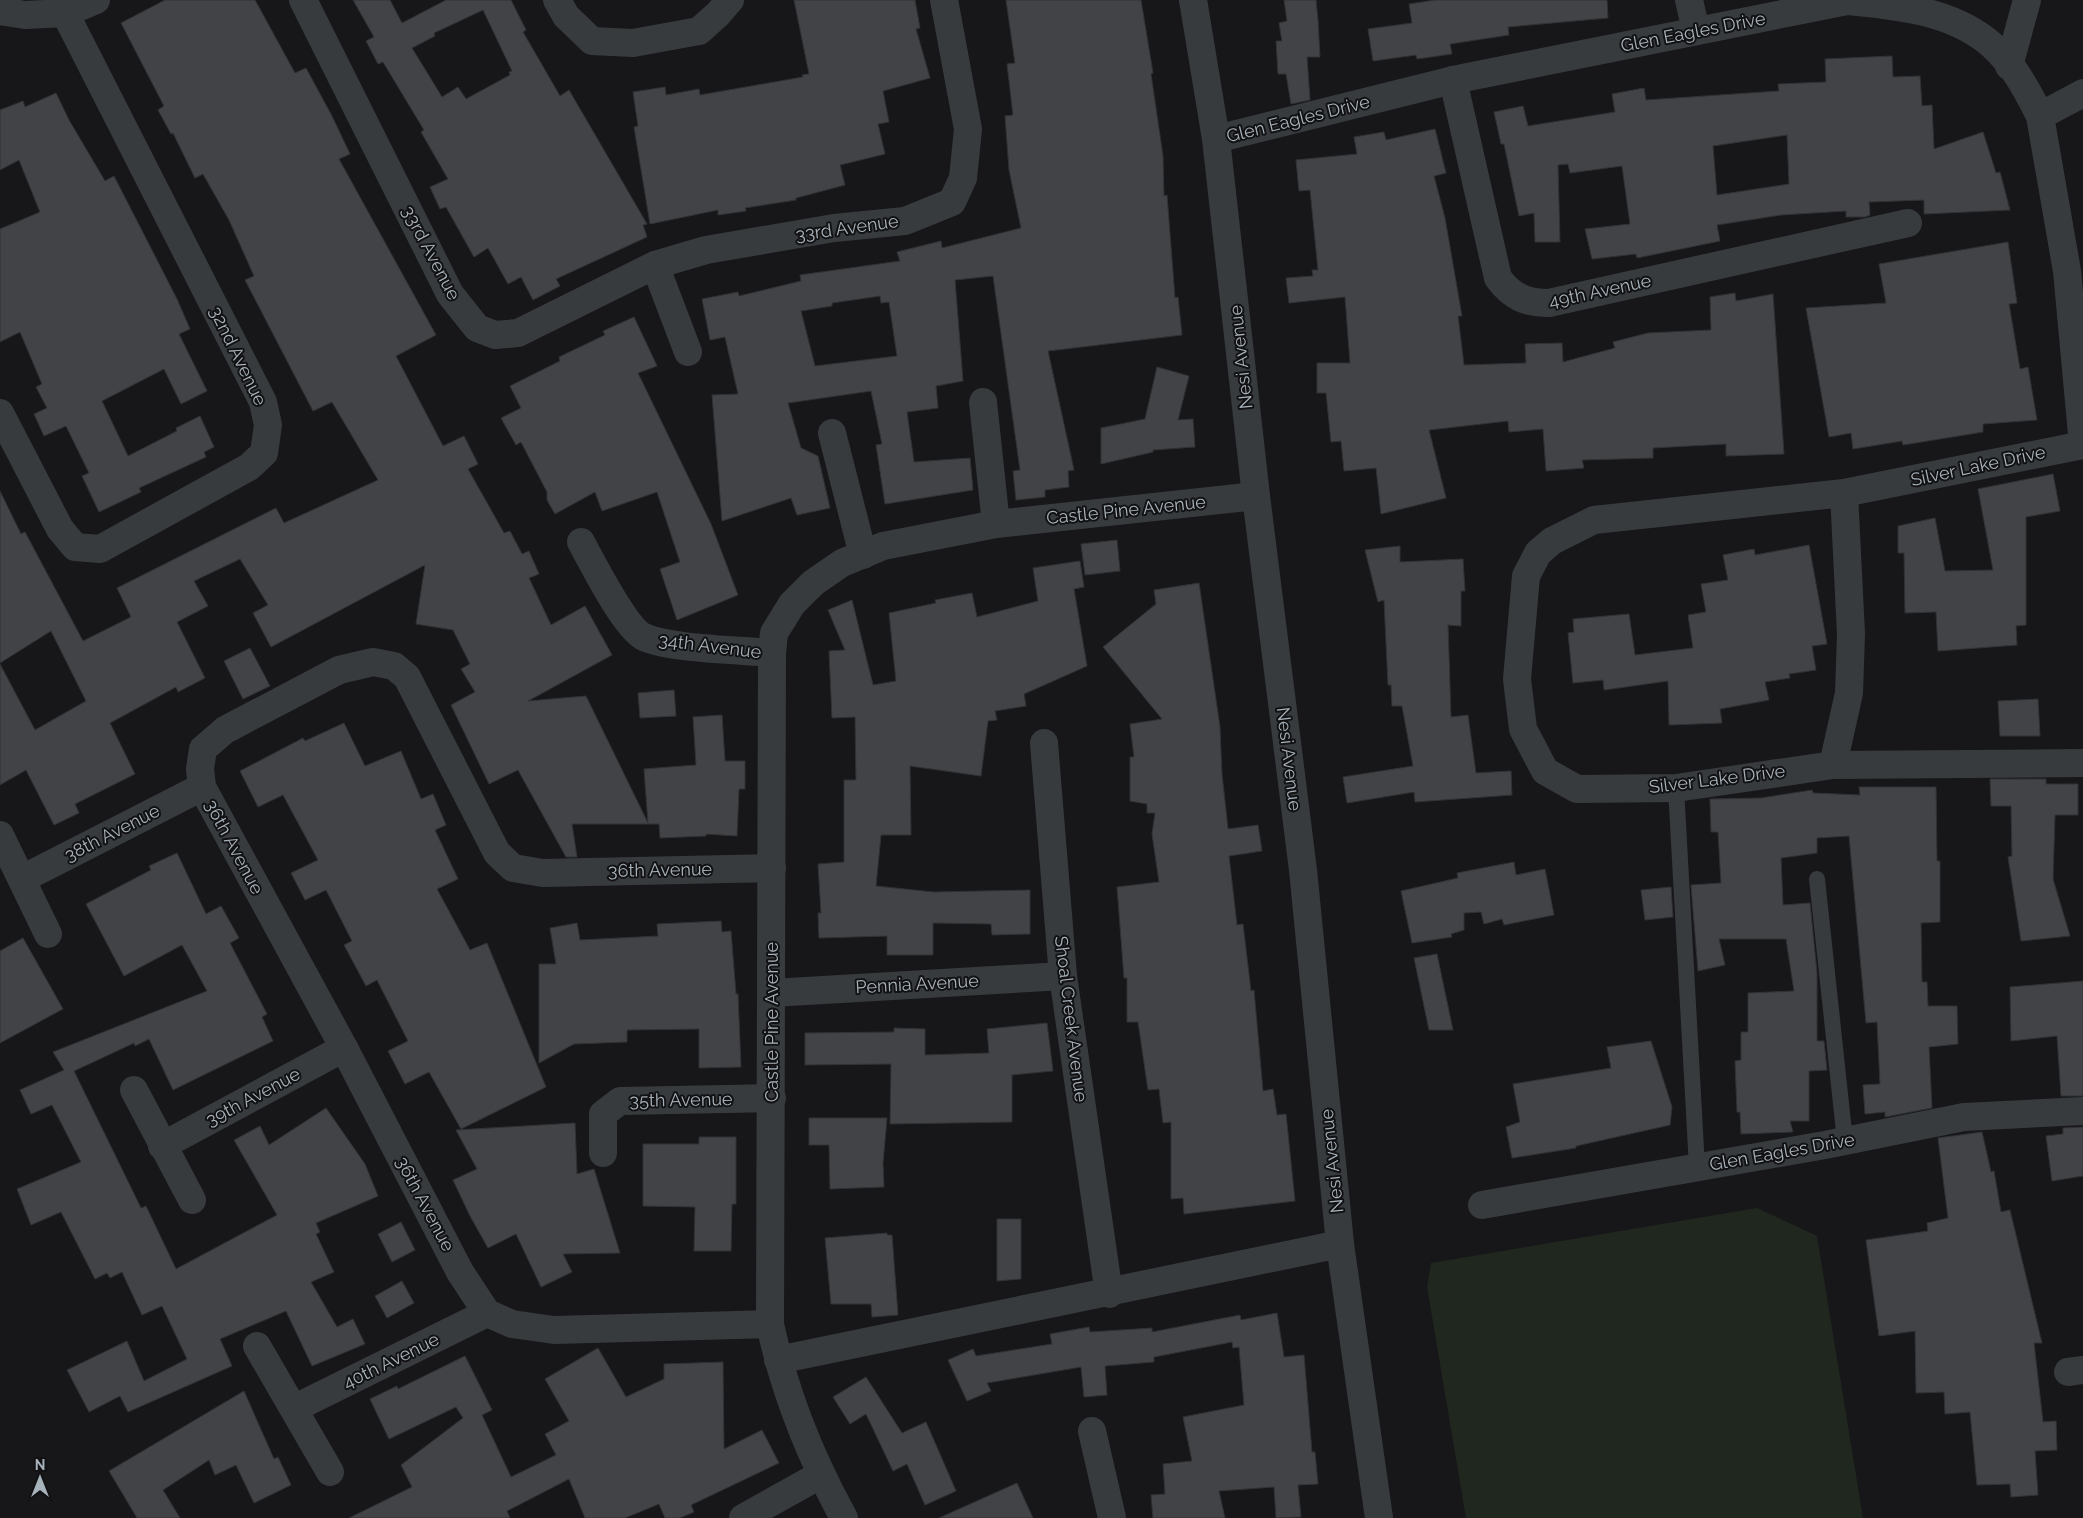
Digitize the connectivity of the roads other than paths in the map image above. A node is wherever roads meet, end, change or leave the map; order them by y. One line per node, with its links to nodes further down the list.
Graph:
1 (96, 0): 10 (street)
2 (303, 0): 18 (street, 33rd Avenue)
3 (558, 0): 4 (street)
4 (730, 0)
5 (944, 0): 18 (street, 33rd Avenue)
6 (1193, 0): 16 (street, Nesi Avenue)
7 (1689, 0): 11 (street)
8 (2027, 0): 12 (street)
9 (0, 11): 10 (street)
10 (65, 13): 24 (street, 32nd Avenue)
11 (1696, 31): 12 (street, Glen Eagles Drive); 13 (street, Glen Eagles Drive)
12 (2009, 66): 15 (street, Glen Eagles Drive)
13 (1454, 80): 16 (street, Glen Eagles Drive); 17 (street, 49th Avenue)
14 (2083, 93): 15 (street)
15 (2040, 116): 19 (street, Glen Eagles Drive)
16 (1216, 139): 27 (street, Nesi Avenue)
17 (1908, 223)
18 (656, 265): 20 (street)
19 (2075, 270): 25 (street, Glen Eagles Drive)
20 (688, 352)
21 (982, 402): 28 (street)
22 (0, 413): 24 (street, 32nd Avenue)
23 (832, 433): 30 (street)
24 (6, 440)
25 (2083, 445): 26 (street, Silver Lake Drive)
26 (1844, 493): 34 (street); 36 (street, Silver Lake Drive)
27 (1256, 496): 28 (street, Castle Pine Avenue); 54 (street, Nesi Avenue)
28 (996, 524): 30 (street, Castle Pine Avenue)
29 (581, 542): 31 (street, 34th Avenue)
30 (863, 555): 31 (street, Castle Pine Avenue)
31 (772, 653): 38 (street, Castle Pine Avenue)
32 (1044, 743): 42 (street, Shoal Creek Avenue)
33 (2083, 763): 34 (street, Silver Lake Drive)
34 (1833, 765): 36 (street, Silver Lake Drive)
35 (202, 787): 38 (street, 36th Avenue); 39 (street, 38th Avenue); 44 (street, 36th Avenue)
36 (1676, 788): 51 (lane)
37 (0, 835): 39 (street)
38 (772, 868): 43 (street, Castle Pine Avenue)
39 (22, 880): 41 (street)
40 (1818, 880): 48 (lane)
41 (48, 934)
42 (1062, 976): 43 (street, Pennia Avenue); 55 (street, Shoal Creek Avenue)
43 (772, 993): 46 (street, Castle Pine Avenue)
44 (344, 1048): 49 (street, 39th Avenue); 56 (street, 36th Avenue)
45 (134, 1090): 49 (street)
46 (772, 1098): 50 (street, 35th Avenue); 57 (street, Castle Pine Avenue)
47 (2083, 1111): 48 (street, Glen Eagles Drive)
48 (1845, 1141): 51 (street, Glen Eagles Drive)
49 (162, 1146): 52 (street)
50 (603, 1153)
51 (1697, 1167): 53 (street, Glen Eagles Drive)
52 (192, 1200)
53 (1482, 1205)
54 (1340, 1244): 55 (street); 67 (street, Nesi Avenue)
55 (1109, 1294): 59 (street)
56 (487, 1313): 57 (street); 60 (street, 40th Avenue)
57 (770, 1324): 59 (street, Castle Pine Avenue)
58 (257, 1346): 60 (street)
59 (778, 1360): 63 (street, Castle Pine Avenue)
60 (295, 1408): 62 (street)
61 (1092, 1431): 66 (street)
62 (330, 1472)
63 (820, 1475): 64 (street); 65 (street, Castle Pine Avenue)
64 (743, 1518)
65 (844, 1518)
66 (1112, 1518)
67 (1379, 1518)

